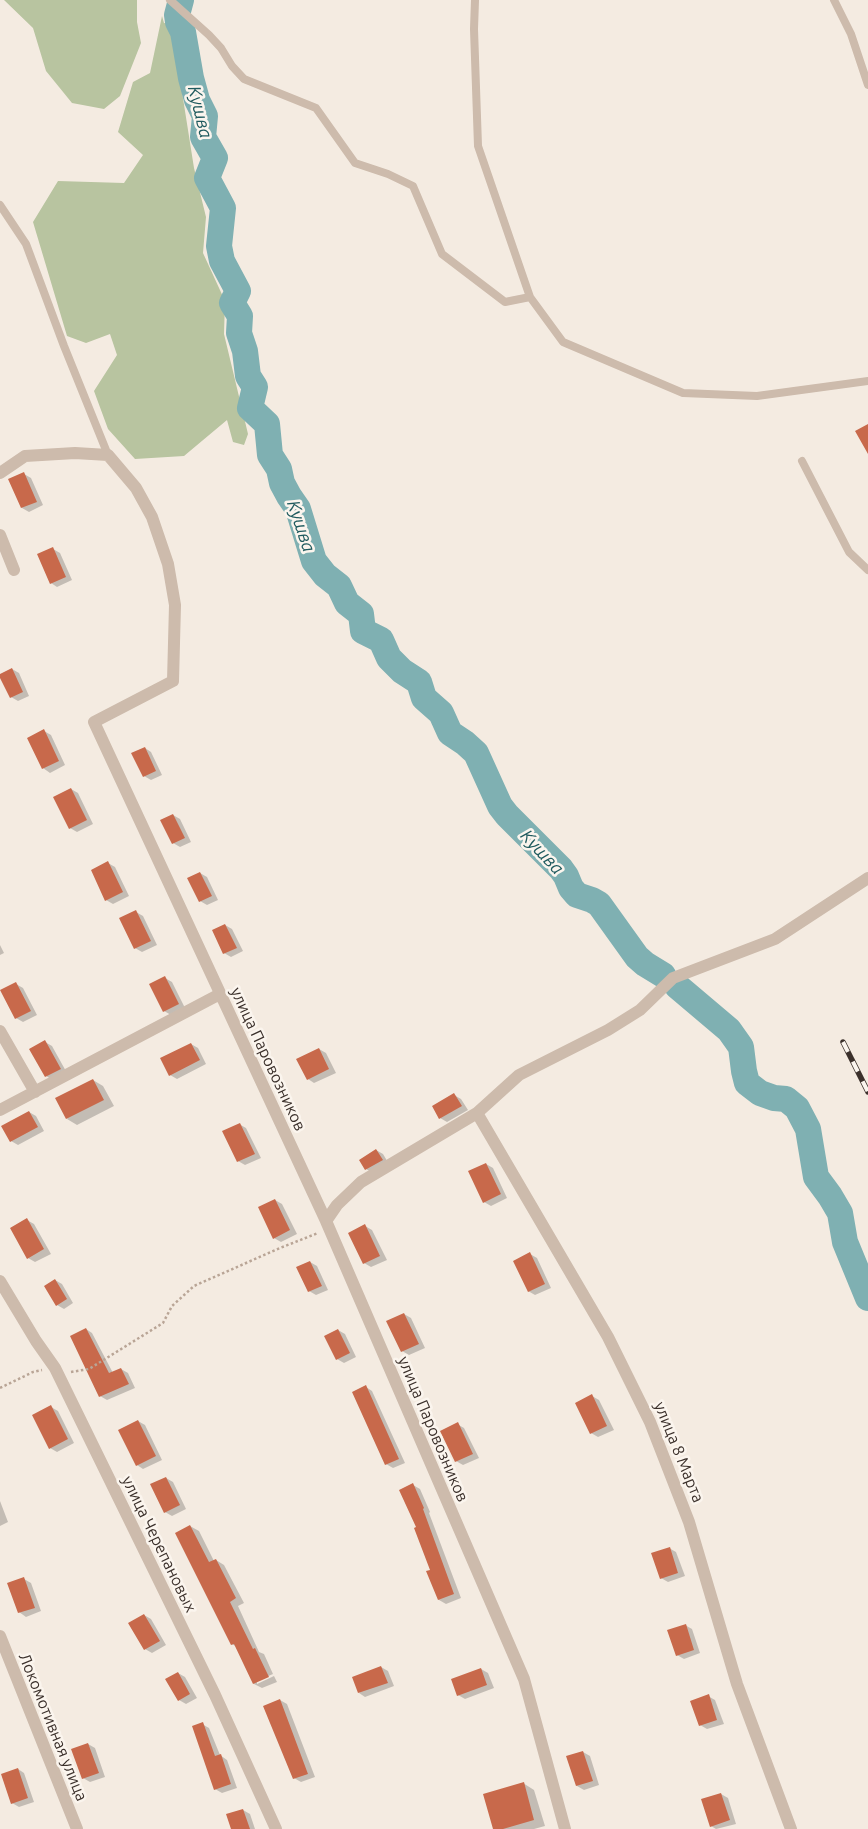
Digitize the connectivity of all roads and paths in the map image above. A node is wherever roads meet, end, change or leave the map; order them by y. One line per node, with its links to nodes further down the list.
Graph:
1 (170, 0): 6 (lane)
2 (475, 0): 6 (lane)
3 (834, 0): 4 (lane)
4 (868, 85)
5 (0, 206): 8 (lane)
6 (530, 297): 7 (lane)
7 (868, 381)
8 (108, 455): 10 (street); 15 (street, улица Паровозников)
9 (802, 461): 13 (lane)
10 (0, 473)
11 (0, 535): 12 (street)
12 (14, 570)
13 (868, 570)
14 (868, 878): 19 (street)
15 (220, 994): 17 (street); 20 (street, улица Паровозников)
16 (0, 1031): 17 (street)
17 (35, 1092): 18 (street)
18 (0, 1110)
19 (477, 1113): 20 (street); 28 (street, улица 8 Марта)
20 (327, 1225): 22 (path); 27 (street, улица Паровозников)
21 (0, 1281): 22 (street, улица Черепановых)
22 (55, 1368): 23 (path); 26 (street, улица Черепановых)
23 (0, 1388)
24 (0, 1636): 25 (street, Локомотивная улица)
25 (77, 1829)
26 (276, 1829)
27 (565, 1829)
28 (791, 1829)

